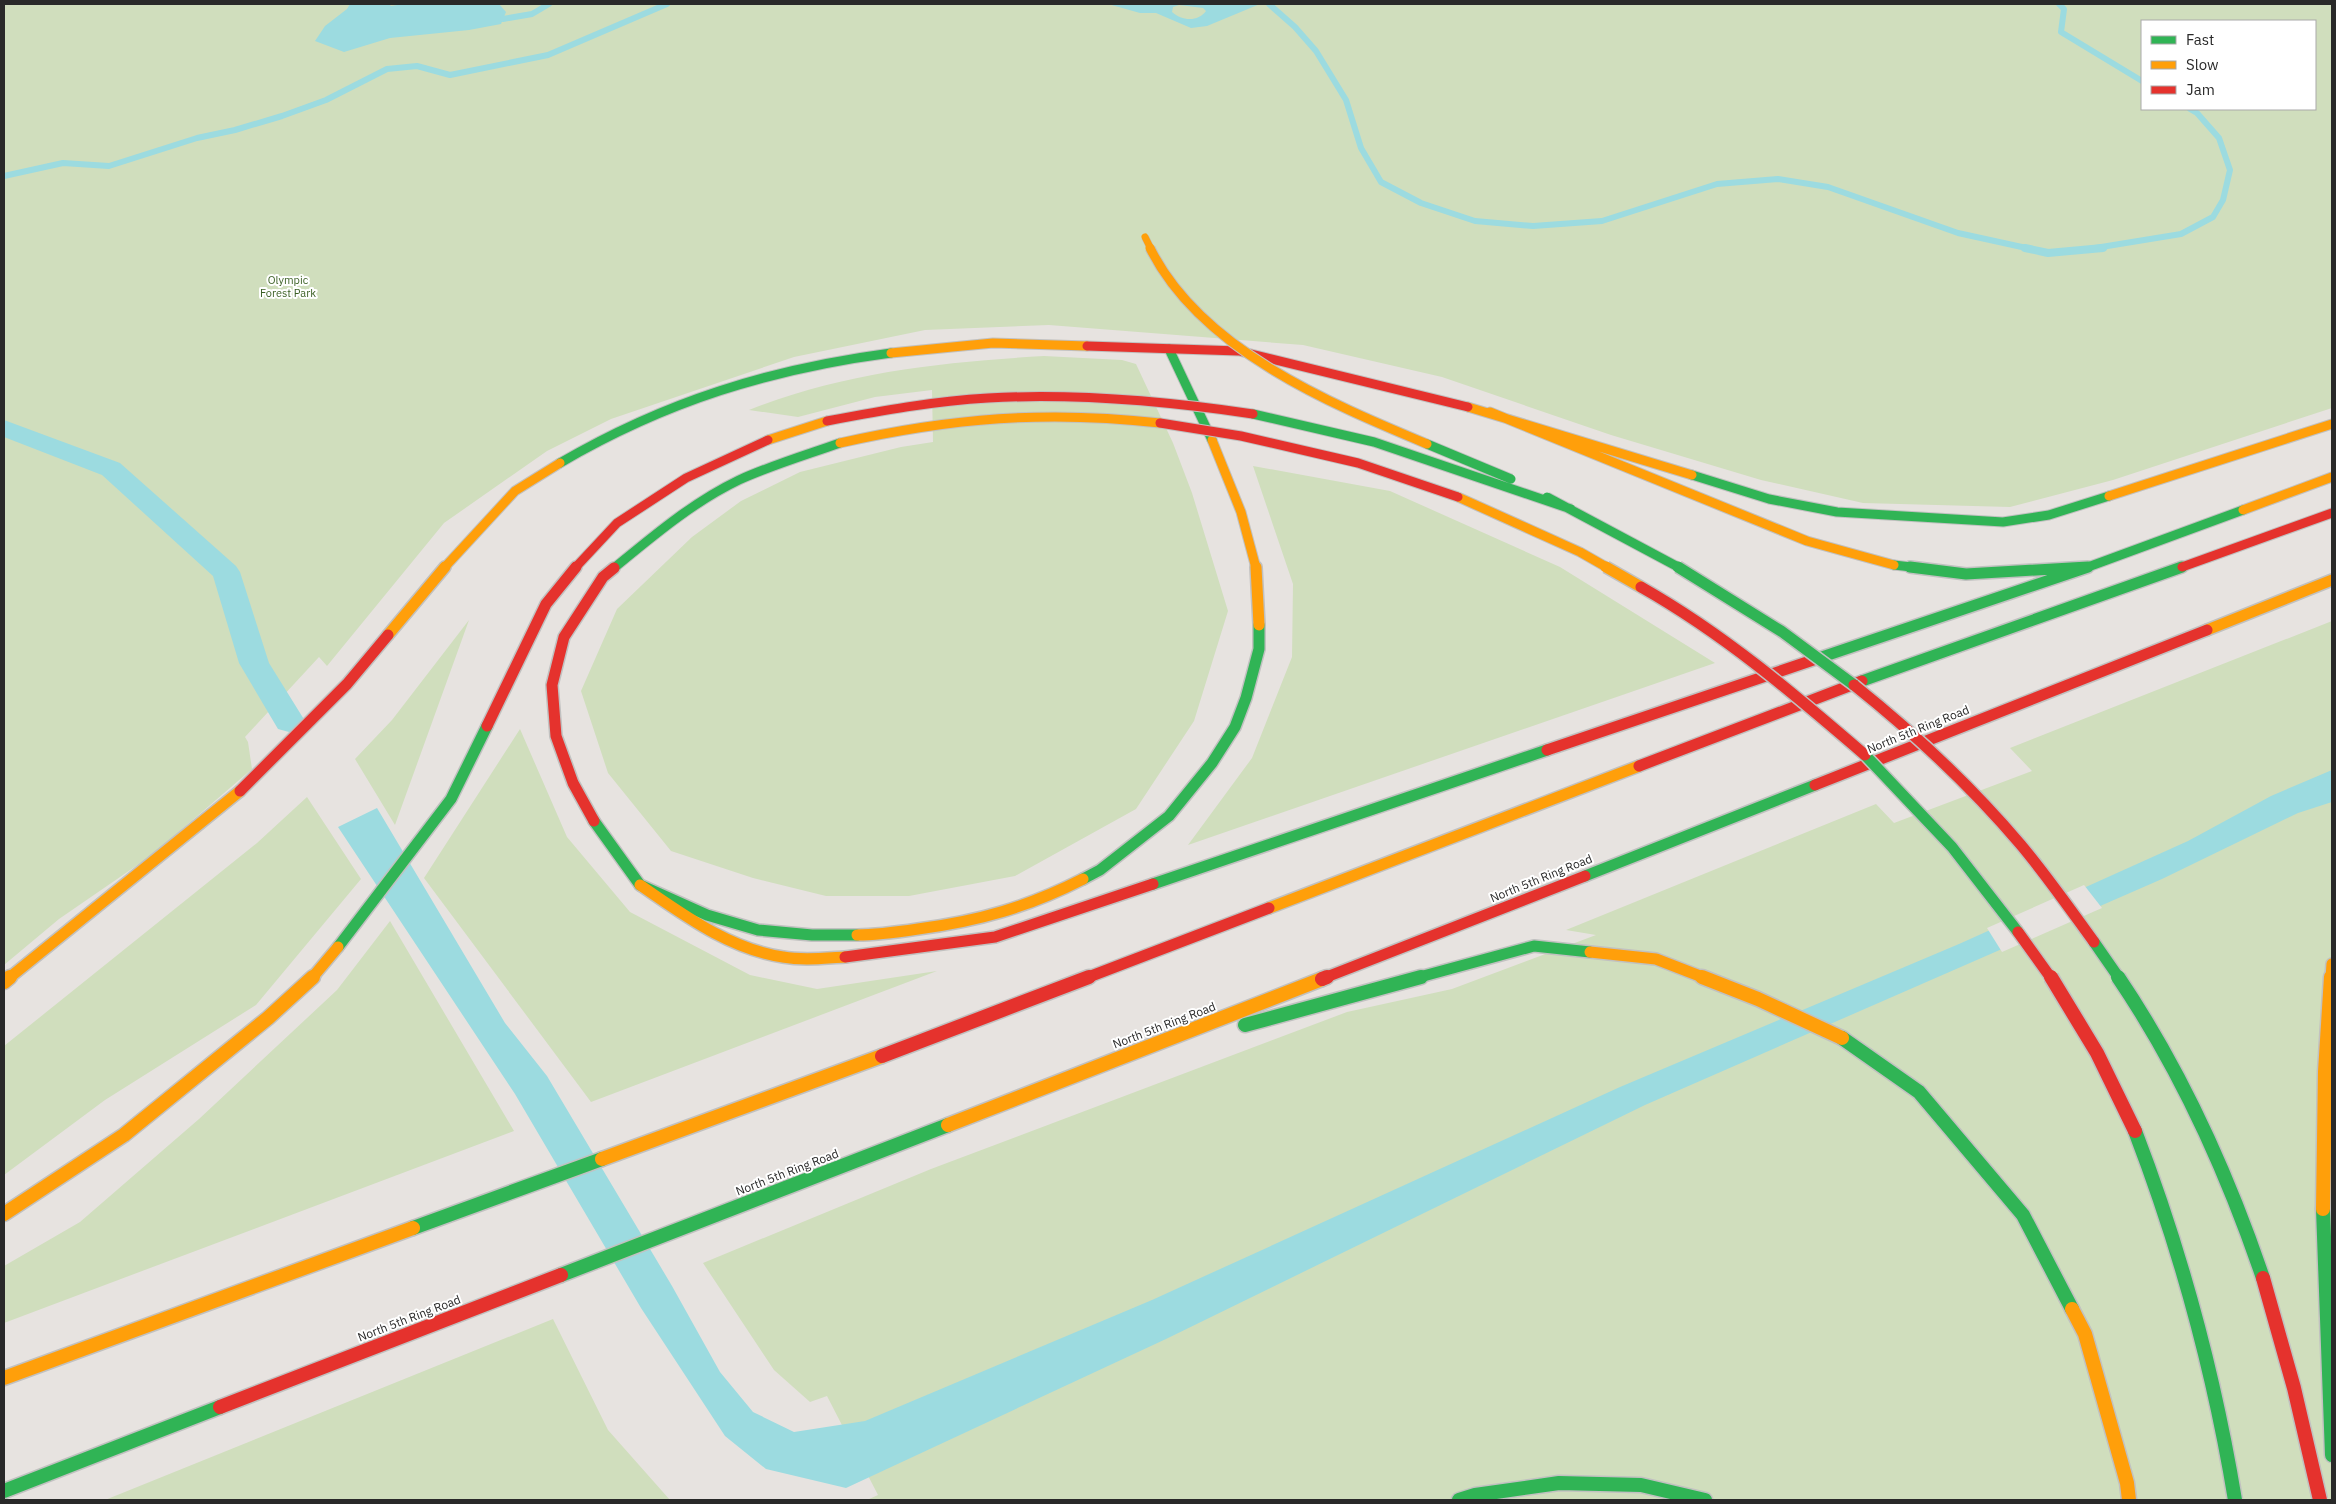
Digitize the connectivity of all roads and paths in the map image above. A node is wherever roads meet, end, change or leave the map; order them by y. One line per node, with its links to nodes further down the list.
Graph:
1 (1145, 236): 6 (main road, bridge)
2 (1169, 349): 3 (main road); 10 (main road); 12 (main road)
3 (1490, 412): 4 (main road); 8 (main road)
4 (2332, 424)
5 (2332, 477): 8 (main road)
6 (1571, 509): 16 (main road, bridge); 24 (main road, bridge)
7 (2332, 513): 17 (main road)
8 (2088, 567): 10 (main road)
9 (2332, 580): 15 (main road, North 5th Ring Road)
10 (640, 885): 23 (main road, bridge)
11 (2332, 964): 18 (main road)
12 (4, 982)
13 (1232, 1029): 22 (main road)
14 (1214, 1034): 15 (main road)
15 (1100, 1065): 19 (main road, North 5th Ring Road)
16 (4, 1214)
17 (4, 1378)
18 (2332, 1455)
19 (4, 1491)
20 (1458, 1500): 21 (main road)
21 (1705, 1500)
22 (2129, 1500)
23 (2235, 1500)
24 (2320, 1500)

